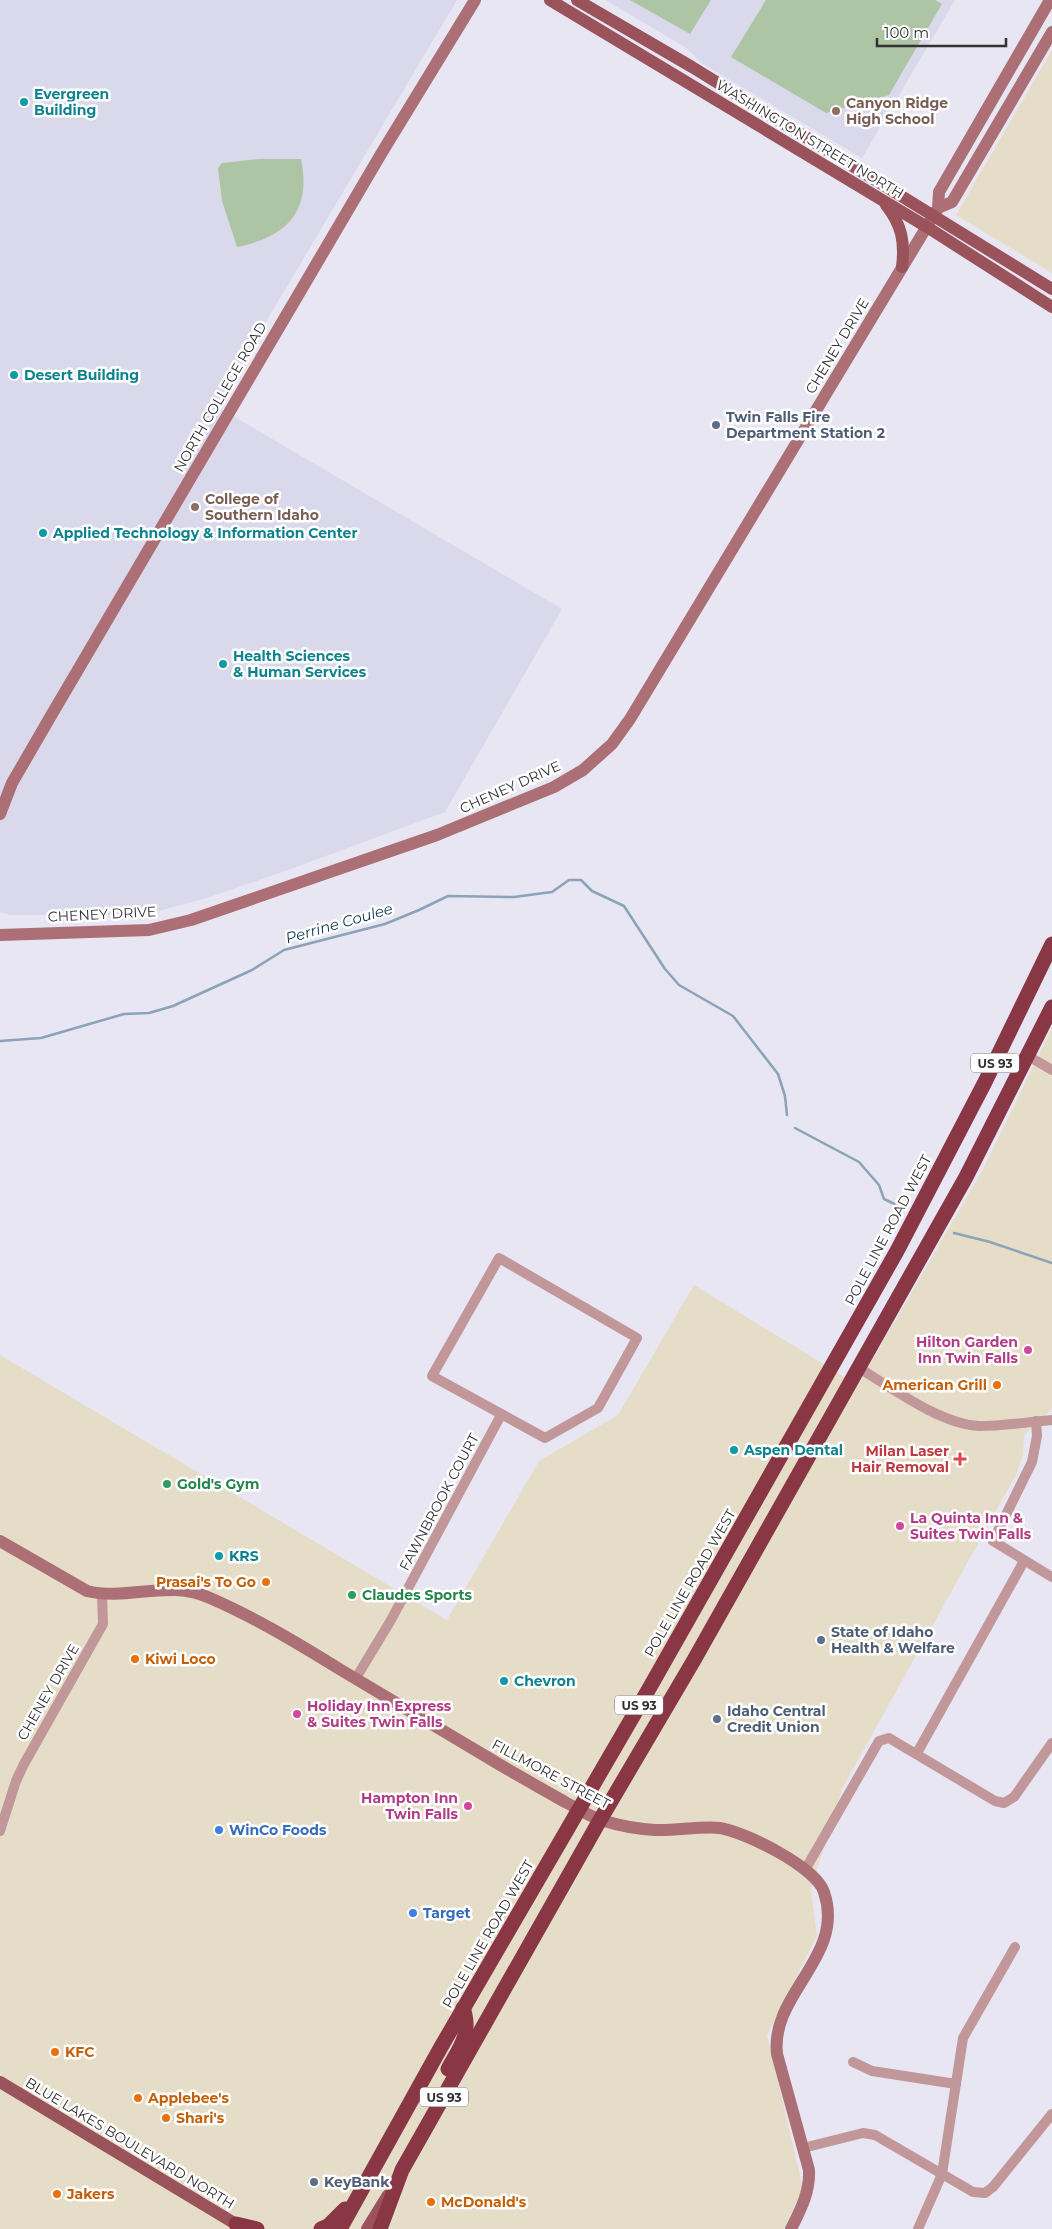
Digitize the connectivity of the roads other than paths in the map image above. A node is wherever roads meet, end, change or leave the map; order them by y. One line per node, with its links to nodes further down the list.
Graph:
1 (475, 0): 16 (street, NORTH COLLEGE ROAD)
2 (550, 0): 10 (main road, WASHINGTON STREET NORTH)
3 (577, 0): 11 (main road, WASHINGTON STREET NORTH)
4 (1050, 0): 7 (street)
5 (1052, 12): 8 (street)
6 (1052, 32): 8 (street)
7 (1027, 40): 9 (street); 11 (street)
8 (1040, 54): 9 (street)
9 (1007, 109): 11 (street)
10 (881, 199): 12 (main road, WASHINGTON STREET NORTH); 13 (main road)
11 (936, 212): 12 (street, CHENEY DRIVE); 14 (main road, WASHINGTON STREET NORTH)
12 (927, 227): 13 (street, CHENEY DRIVE); 15 (main road, WASHINGTON STREET NORTH)
13 (902, 267): 19 (street, CHENEY DRIVE)
14 (1052, 289)
15 (1052, 307)
16 (12, 784): 17 (street); 18 (street, NORTH COLLEGE ROAD)
17 (0, 804)
18 (0, 814)
19 (0, 935)
20 (1052, 944): 35 (highway, POLE LINE ROAD WEST / US 93)
21 (1052, 1007): 22 (highway, US 93)
22 (1028, 1056): 23 (street); 24 (highway, US 93)
23 (1052, 1070)
24 (859, 1368): 27 (street); 36 (highway, US 93)
25 (501, 1415): 25 (street); 32 (street, FAWNBROOK COURT)
26 (1052, 1420): 27 (street)
27 (1036, 1421): 29 (street)
28 (0, 1541): 31 (street, FILLMORE STREET)
29 (1024, 1561): 30 (street); 34 (street)
30 (1052, 1577)
31 (102, 1594): 32 (street, FILLMORE STREET); 37 (street, CHENEY DRIVE)
32 (356, 1678): 35 (street, FILLMORE STREET)
33 (1052, 1743): 34 (street)
34 (917, 1753): 38 (street)
35 (579, 1809): 36 (street, FILLMORE STREET); 39 (highway, POLE LINE ROAD WEST / US 93)
36 (600, 1820): 38 (street, FILLMORE STREET); 42 (highway, US 93)
37 (0, 1831)
38 (805, 1870): 48 (street, FILLMORE STREET)
39 (524, 1903): 41 (highway, POLE LINE ROAD WEST / US 93); 42 (highway)
40 (1015, 1947): 45 (street)
41 (464, 2008): 47 (highway); 49 (highway, POLE LINE ROAD WEST / US 93)
42 (481, 2031): 47 (highway, US 93)
43 (852, 2062): 45 (street)
44 (0, 2082): 52 (main road, BLUE LAKES BOULEVARD NORTH)
45 (956, 2084): 51 (street)
46 (1052, 2114): 51 (street)
47 (418, 2142): 50 (highway, US 93)
48 (803, 2148): 51 (street); 58 (street, FILLMORE STREET)
49 (377, 2162): 54 (highway); 55 (highway, POLE LINE ROAD WEST / US 93)
50 (402, 2170): 56 (main road); 57 (highway, US 93)
51 (942, 2174): 59 (street)
52 (241, 2227): 53 (highway)
53 (257, 2229)
54 (321, 2229)
55 (340, 2229)
56 (367, 2229)
57 (380, 2229)
58 (791, 2229)
59 (918, 2229)

